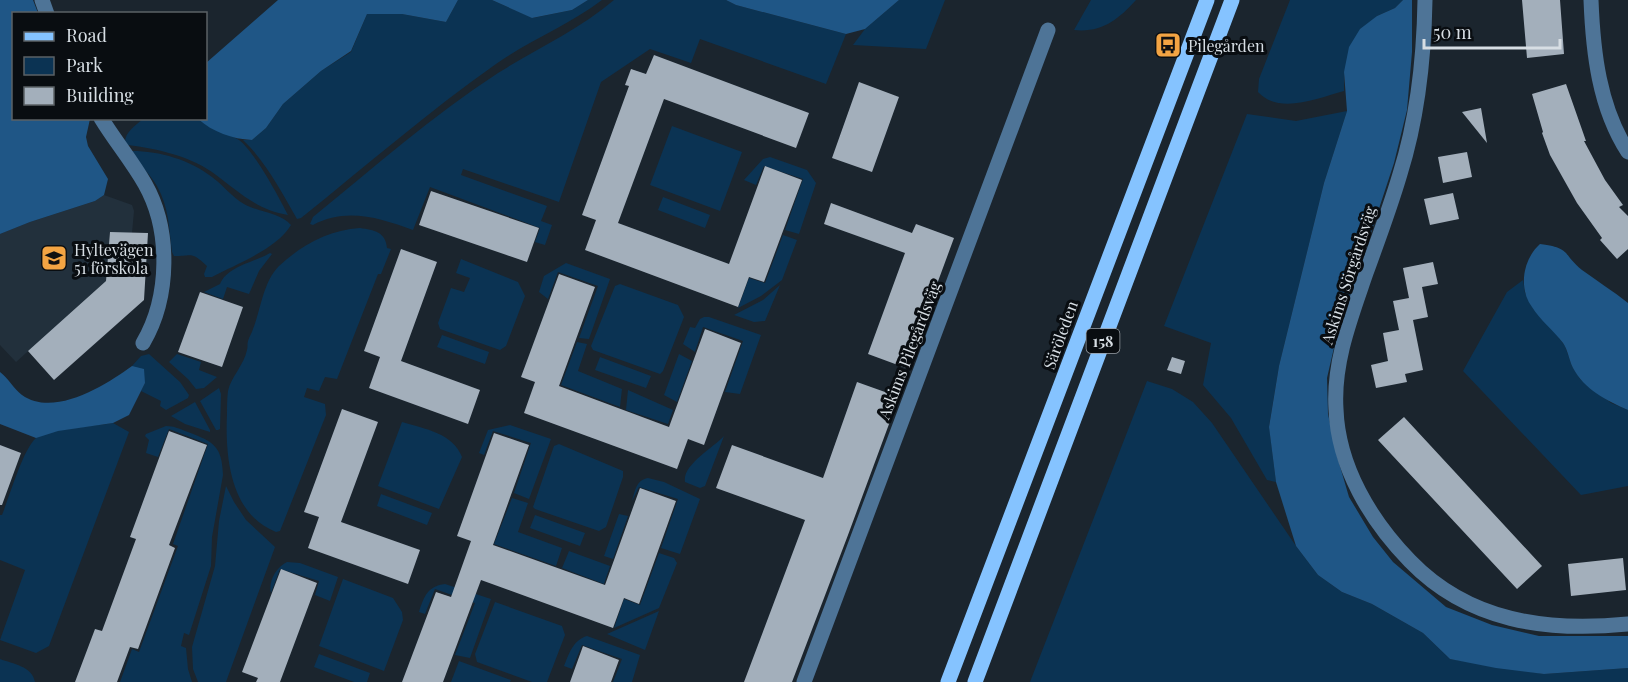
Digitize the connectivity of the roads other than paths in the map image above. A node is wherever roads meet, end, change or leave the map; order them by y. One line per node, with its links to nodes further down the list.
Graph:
1 (1207, 0): 11 (main road, Säröleden / 158)
2 (1232, 0): 12 (main road, 158)
3 (1425, 0): 9 (street, Askims Sörgårdsväg)
4 (1591, 0): 7 (street)
5 (1048, 30): 10 (street, Askims Pilegårdsväg)
6 (102, 120): 8 (street)
7 (1628, 152)
8 (143, 343)
9 (1628, 624)
10 (804, 682)
11 (948, 682)
12 (975, 682)

